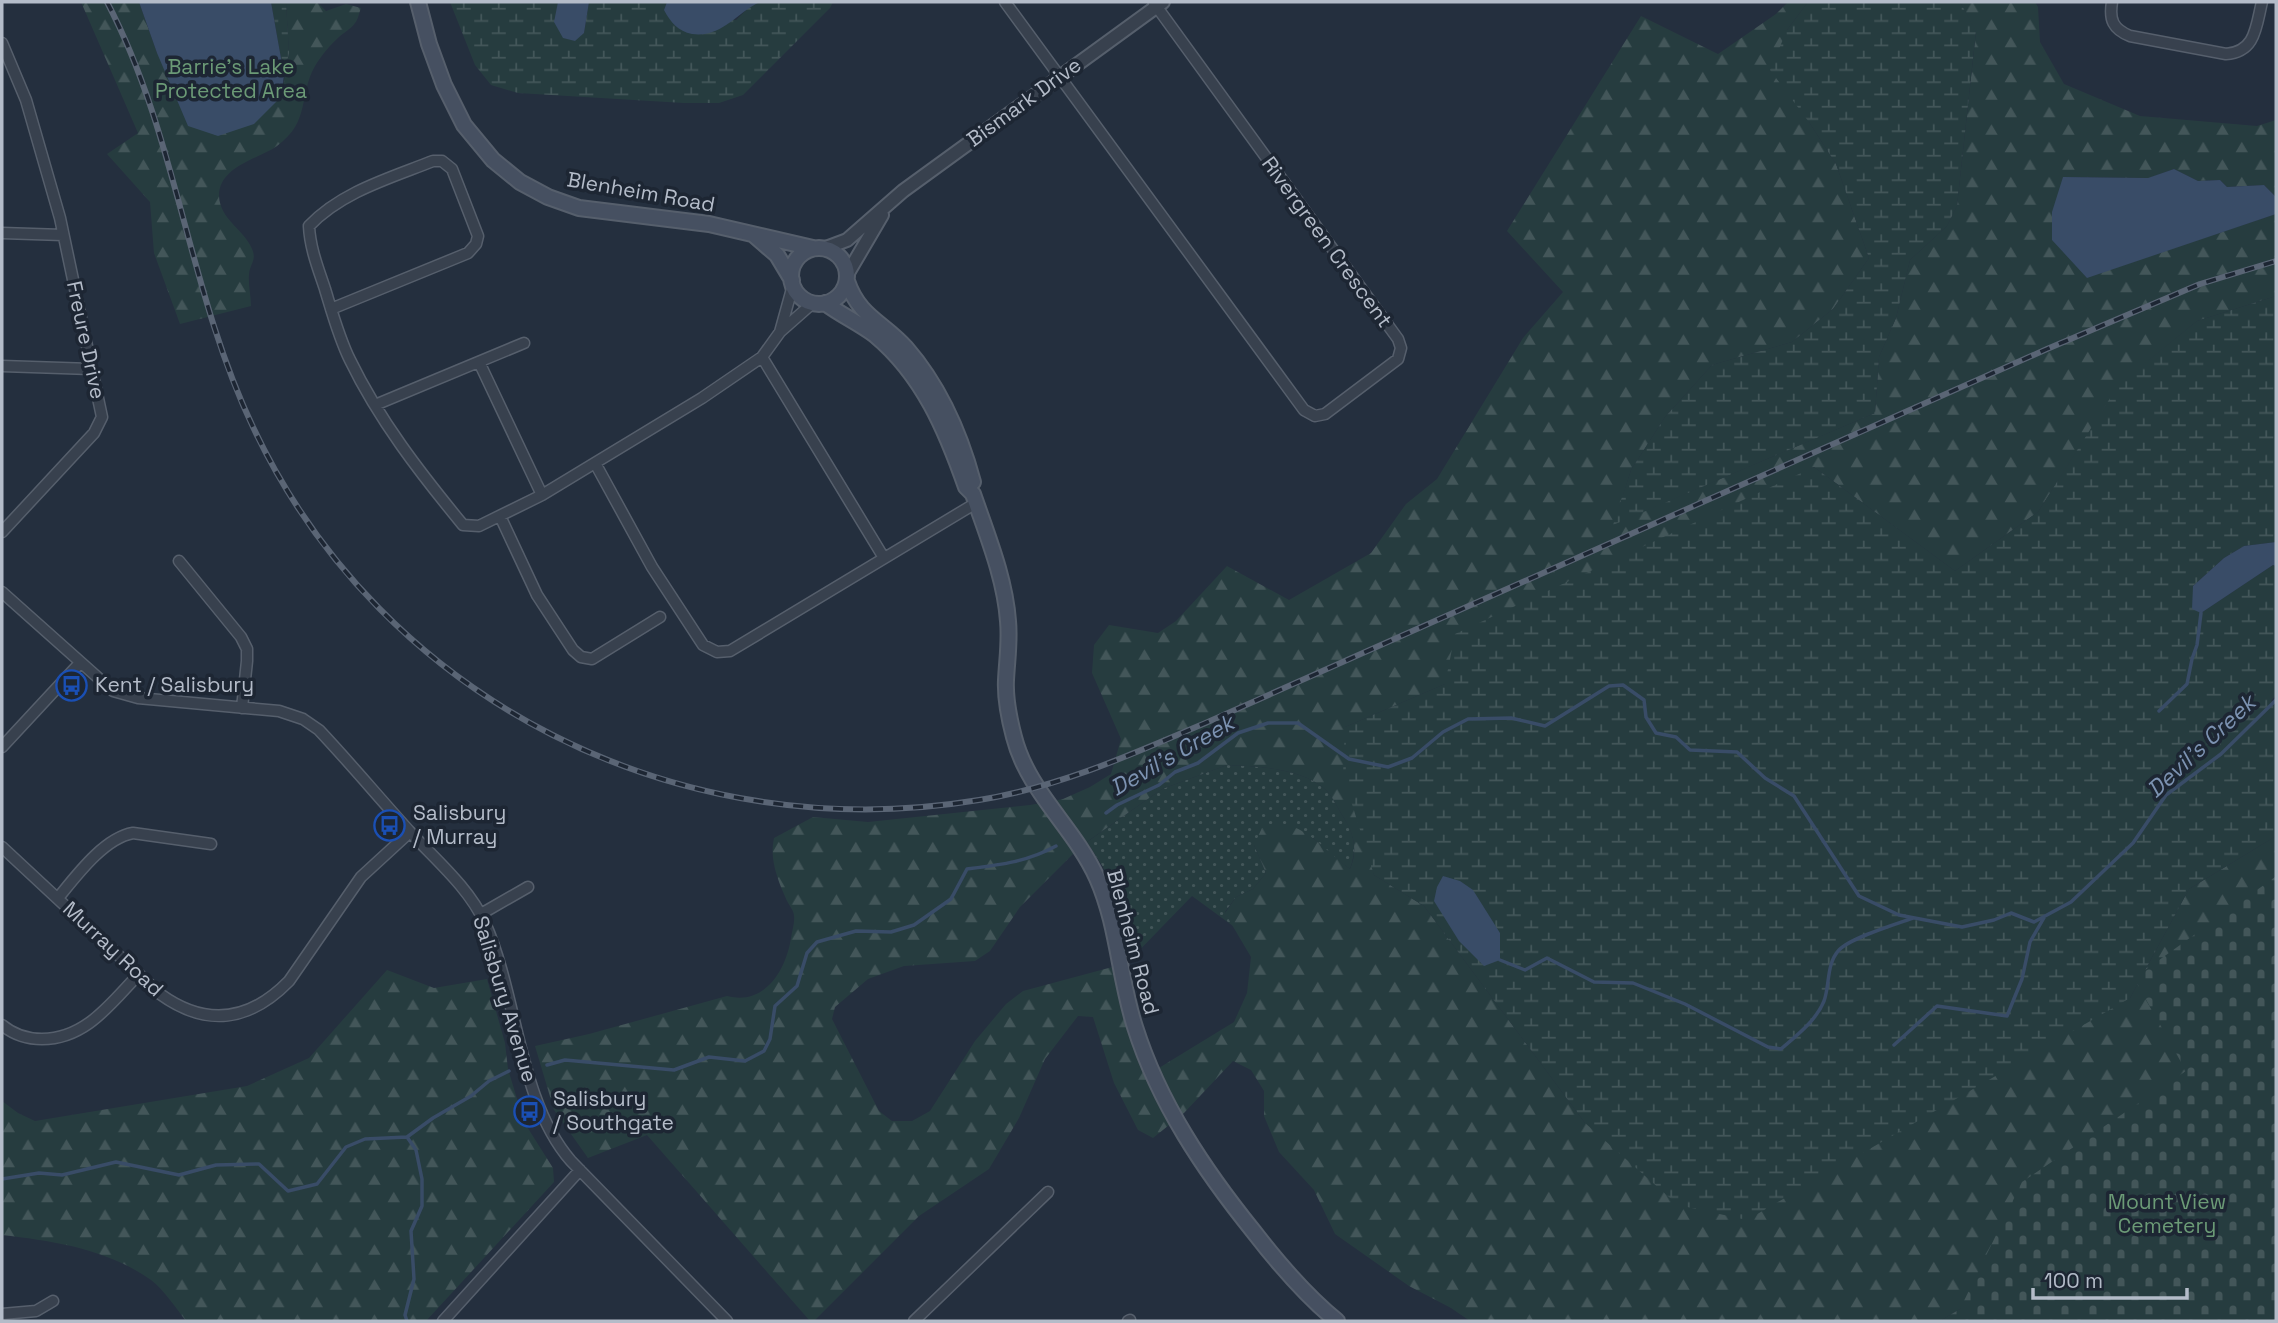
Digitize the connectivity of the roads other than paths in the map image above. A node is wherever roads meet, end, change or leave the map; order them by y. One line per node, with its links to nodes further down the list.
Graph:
1 (418, 2): 11 (main road, Blenheim Road)
2 (1005, 2): 7 (street)
3 (2112, 2): 4 (street)
4 (2262, 2)
5 (1158, 3): 7 (street, Bismark Drive); 7 (street, Rivergreen Crescent)
6 (2, 43): 10 (street, Freure Drive)
7 (1060, 77): 8 (street, Bismark Drive)
8 (887, 206): 12 (street, Bismark Drive); 13 (street, Bismark Drive)
9 (2, 233): 10 (street)
10 (63, 235): 22 (street, Freure Drive)
11 (754, 235): 12 (main road, Blenheim Road); 14 (main road, Blenheim Road)
12 (818, 248): 13 (main road); 14 (main road)
13 (848, 277): 15 (main road); 26 (main road, Blenheim Road)
14 (792, 282): 15 (main road); 17 (street)
15 (820, 302): 17 (street); 26 (main road, Blenheim Road)
16 (331, 309): 16 (street); 23 (street)
17 (780, 332): 19 (street)
18 (524, 343): 20 (street)
19 (762, 357): 24 (street); 29 (street)
20 (479, 362): 23 (street); 25 (street)
21 (2, 366): 22 (street)
22 (91, 369): 28 (street, Freure Drive)
23 (375, 405): 27 (street)
24 (595, 463): 25 (street); 29 (street)
25 (542, 495): 27 (street)
26 (974, 498): 29 (street); 48 (main road, Blenheim Road)
27 (500, 516): 32 (street)
28 (2, 532)
29 (884, 558)
30 (179, 561): 34 (street)
31 (2, 592): 33 (street, Salisbury Avenue)
32 (660, 617)
33 (80, 663): 34 (street, Salisbury Avenue); 35 (street)
34 (242, 708): 36 (street, Salisbury Avenue)
35 (2, 747)
36 (410, 832): 41 (street, Salisbury Avenue); 42 (street, Murray Road)
37 (211, 844): 40 (street)
38 (2, 847): 40 (street, Murray Road)
39 (528, 887): 41 (street)
40 (58, 898): 42 (street, Murray Road)
41 (481, 914): 44 (street, Salisbury Avenue)
42 (139, 974): 43 (street)
43 (2, 1025)
44 (580, 1170): 49 (street); 50 (street, Salisbury Avenue)
45 (1048, 1192): 51 (street)
46 (52, 1301): 47 (street)
47 (6, 1317)
48 (1333, 1320)
49 (443, 1321)
50 (727, 1321)
51 (914, 1321)

